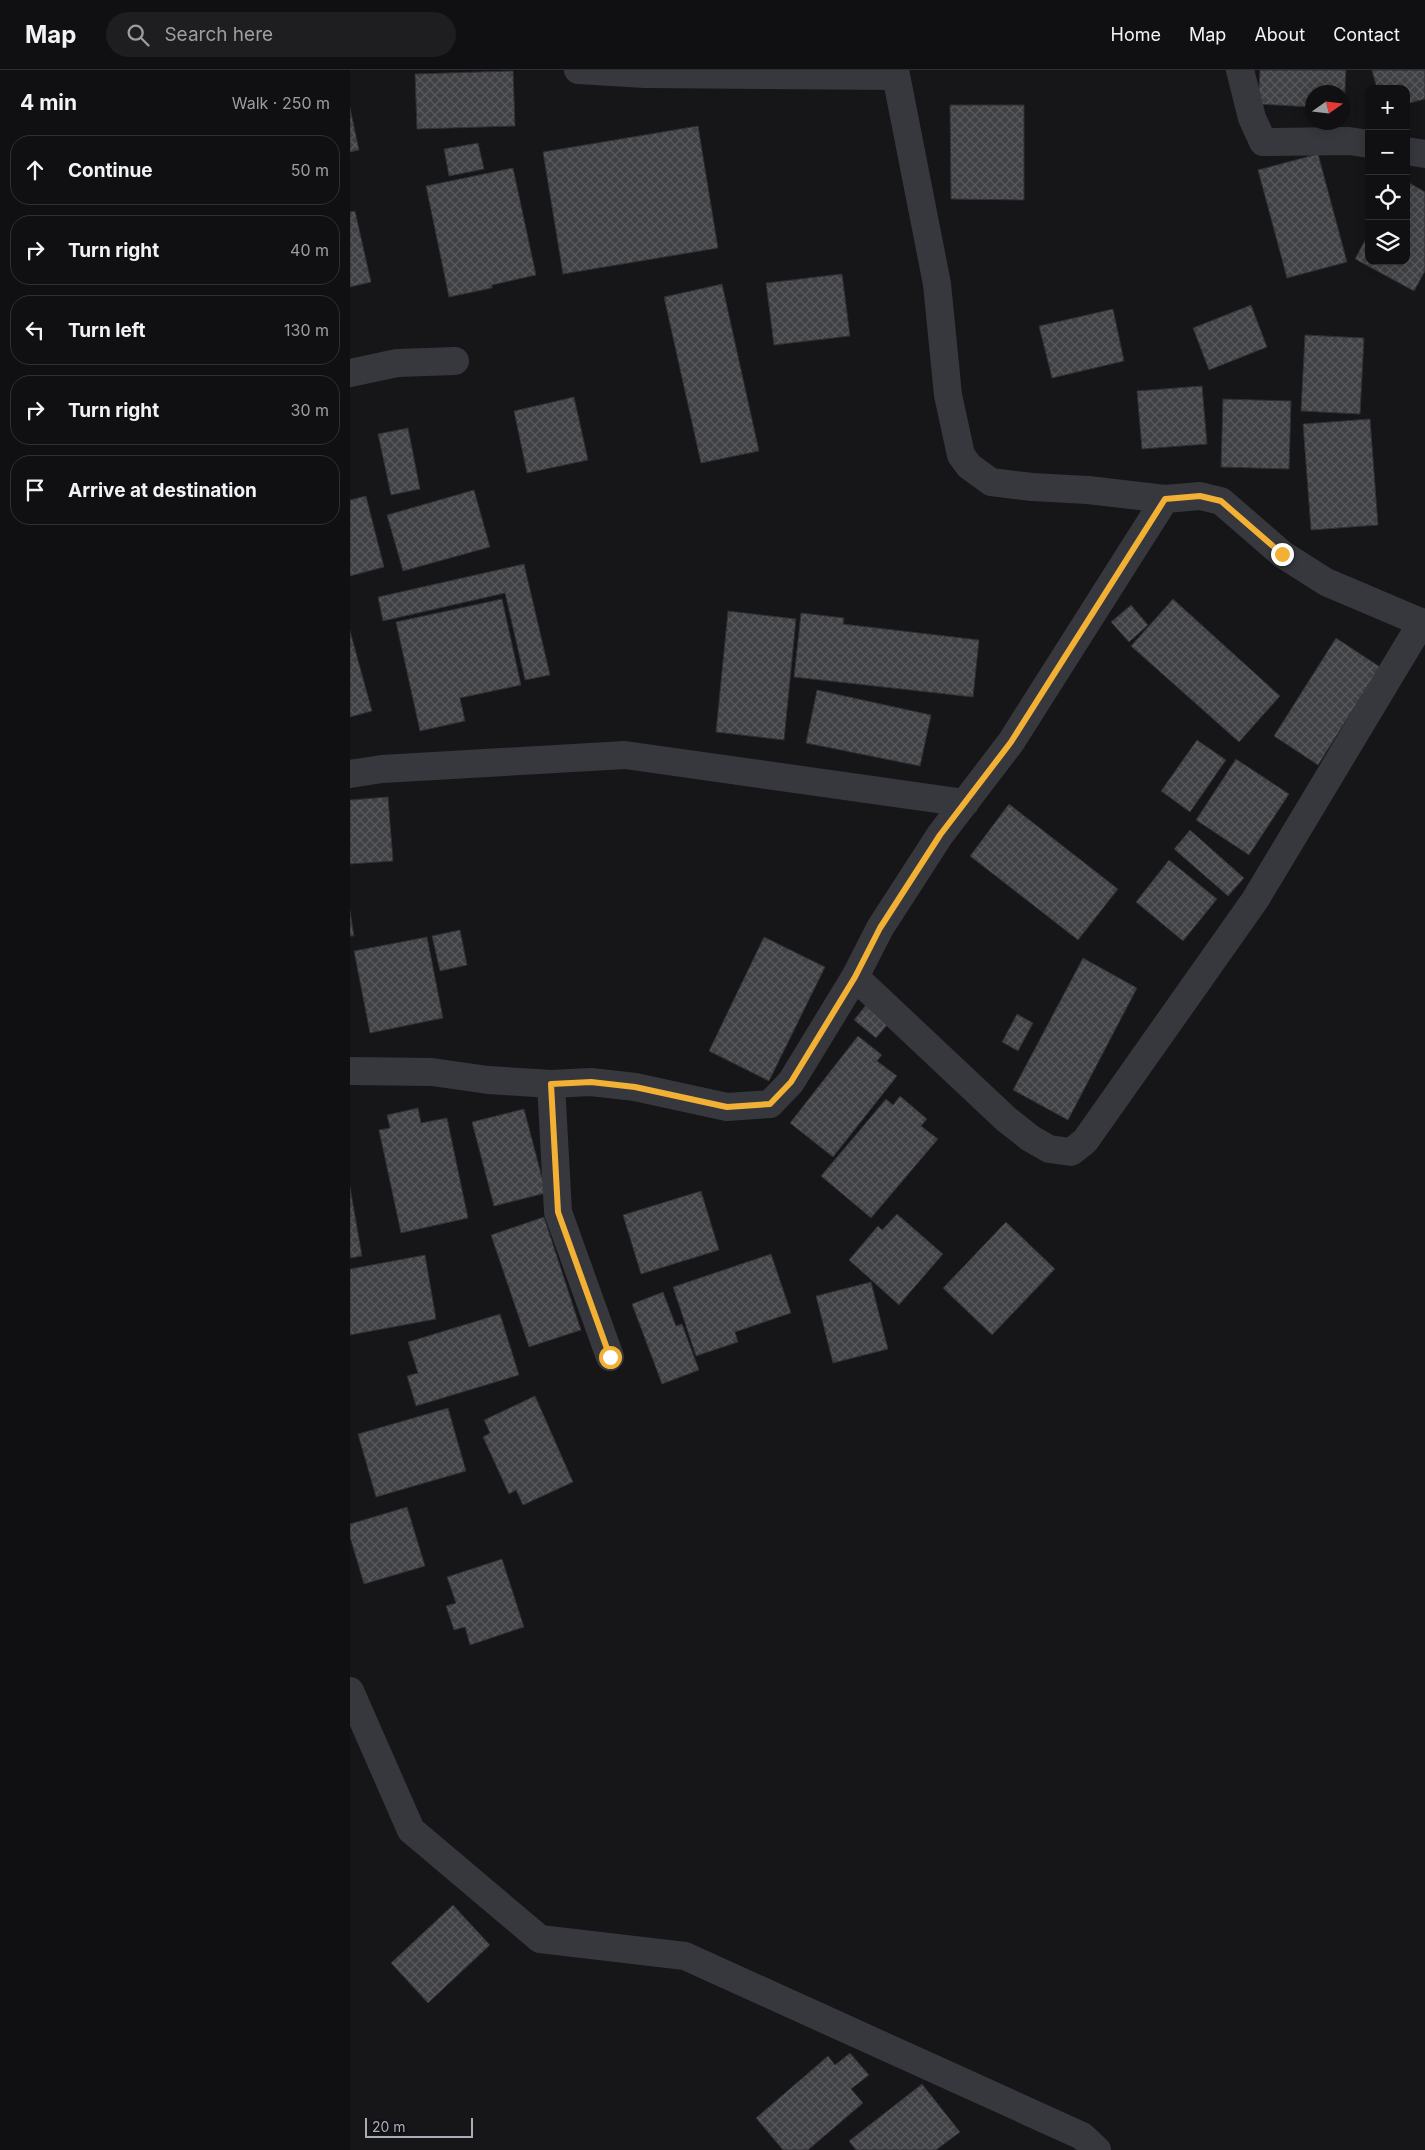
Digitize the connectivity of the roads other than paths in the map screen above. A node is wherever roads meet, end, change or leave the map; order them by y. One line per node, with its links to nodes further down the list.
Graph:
1 (578, 70): 3 (street)
2 (1240, 70): 4 (street)
3 (895, 73): 9 (street)
4 (1365, 143)
5 (1410, 152): 6 (street)
6 (1425, 154)
7 (455, 361): 8 (street)
8 (350, 373)
9 (1165, 499): 10 (street); 12 (street)
10 (1423, 623): 13 (street)
11 (350, 774): 12 (street)
12 (965, 803): 13 (street)
13 (855, 977): 15 (street)
14 (350, 1071): 15 (street)
15 (551, 1084): 16 (street)
16 (610, 1357)
17 (350, 1691): 18 (street)
18 (1097, 2150)

